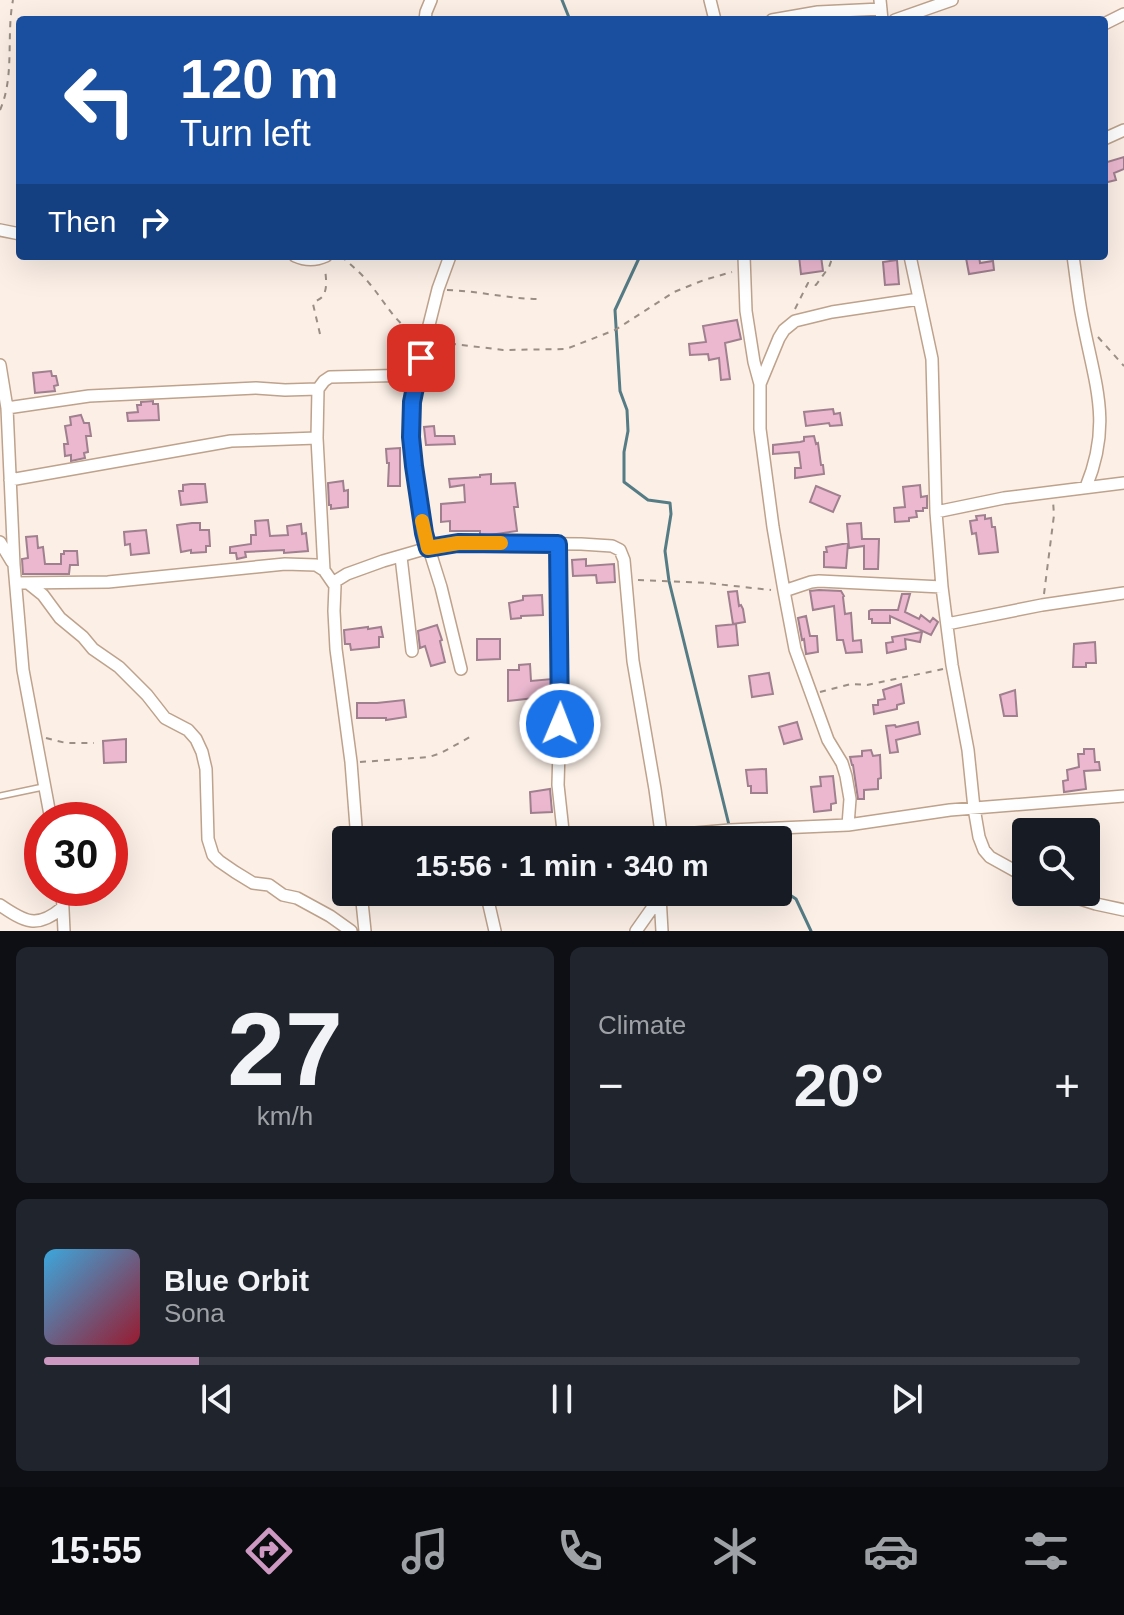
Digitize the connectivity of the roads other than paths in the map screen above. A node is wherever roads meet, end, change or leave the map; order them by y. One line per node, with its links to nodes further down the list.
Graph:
1 (952, 0): 4 (street)
2 (881, 10): 3 (street)
3 (795, 16)
4 (906, 16)
5 (449, 260): 11 (street)
6 (744, 260): 12 (street)
7 (911, 260): 9 (street)
8 (1074, 260): 18 (street)
9 (919, 299): 12 (street); 19 (street)
10 (0, 365): 14 (street)
11 (418, 375): 13 (street); 22 (street)
12 (760, 384): 29 (street)
13 (318, 389): 14 (street); 15 (street)
14 (7, 408): 16 (street)
15 (317, 438): 16 (street); 25 (street)
16 (10, 480): 24 (street)
17 (1124, 483): 18 (street)
18 (1086, 487): 19 (street)
19 (936, 512): 28 (street)
20 (0, 542): 24 (street)
21 (558, 544): 22 (street); 41 (street); 42 (street)
22 (428, 548): 23 (street); 33 (street)
23 (401, 557): 26 (street); 32 (street)
24 (14, 565): 27 (street)
25 (324, 570): 26 (street); 27 (street)
26 (334, 582): 40 (street)
27 (22, 583): 34 (street); 54 (street)
28 (942, 587): 29 (street); 31 (street)
29 (784, 591): 39 (street)
30 (1124, 593): 31 (street)
31 (947, 624): 38 (street)
32 (412, 651)
33 (461, 669)
34 (44, 787): 35 (lane); 37 (street)
35 (0, 796)
36 (1124, 796): 38 (street)
37 (47, 802)
38 (974, 808): 39 (street); 44 (street)
39 (848, 825): 43 (street)
40 (356, 826)
41 (562, 826)
42 (660, 826)
43 (792, 827)
44 (1012, 869)
45 (0, 905): 51 (street)
46 (1100, 905): 52 (street)
47 (362, 906): 55 (street)
48 (489, 906): 56 (street)
49 (652, 906): 57 (street)
50 (661, 906): 58 (street)
51 (62, 908): 53 (street)
52 (1124, 910)
53 (64, 931)
54 (351, 931)
55 (365, 931)
56 (495, 931)
57 (636, 931)
58 (662, 931)

